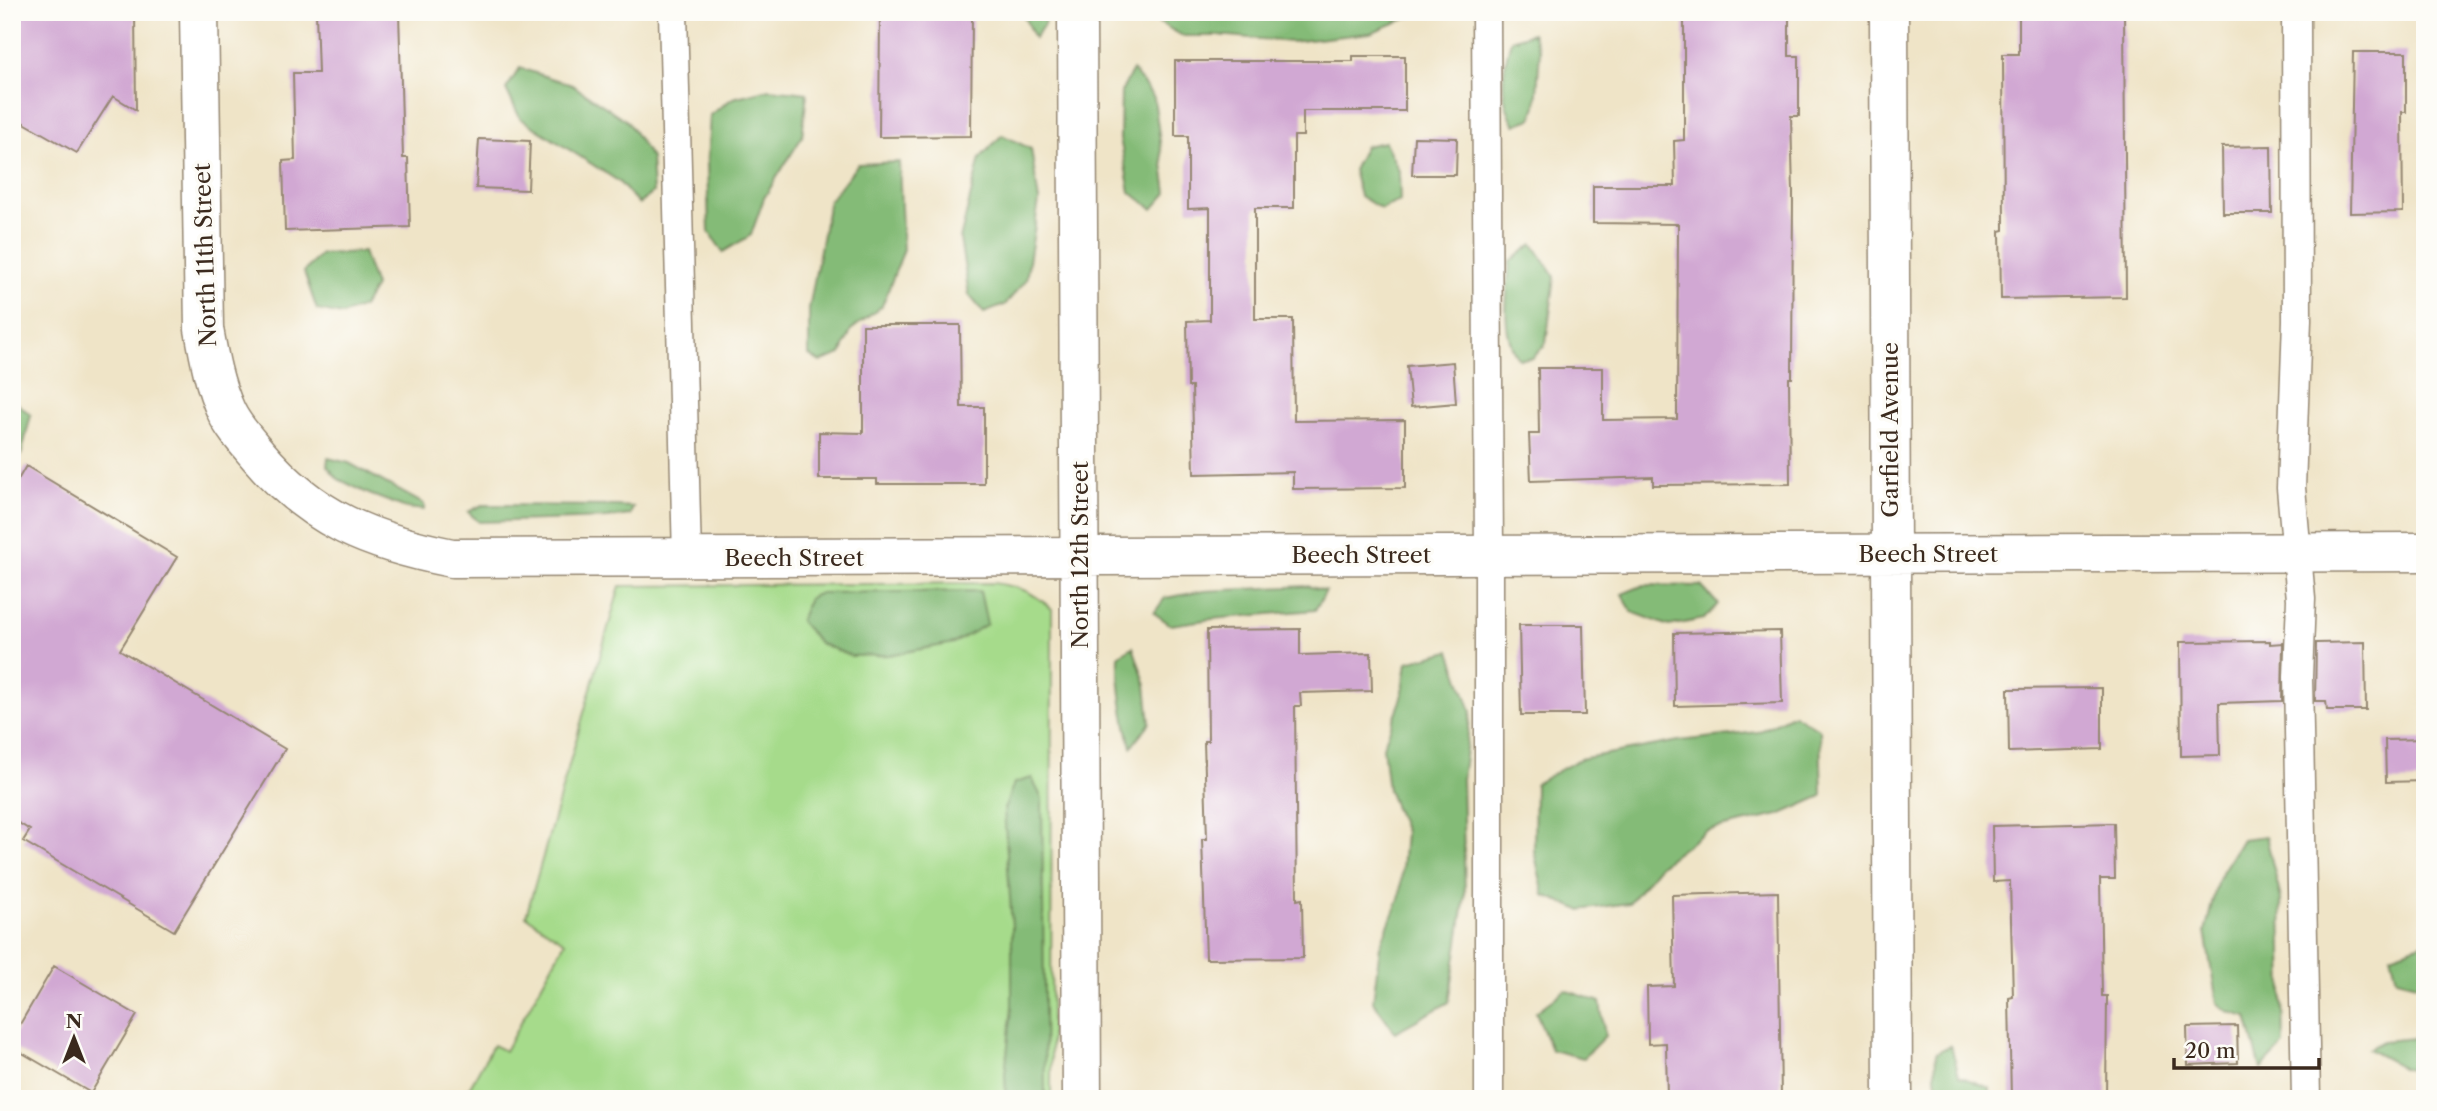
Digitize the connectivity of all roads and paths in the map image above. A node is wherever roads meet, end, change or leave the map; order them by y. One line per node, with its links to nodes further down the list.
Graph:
1 (199, 12): 7 (street, North 11th Street)
2 (673, 12): 13 (lane)
3 (1077, 12): 12 (street, North 12th Street)
4 (1486, 12): 11 (lane)
5 (1889, 12): 10 (street, Garfield Avenue)
6 (2296, 12): 8 (lane)
7 (309, 505): 13 (street, Beech Street)
8 (2296, 552): 9 (street, Beech Street); 10 (street, Beech Street); 17 (lane)
9 (2425, 552)
10 (1891, 554): 11 (street, Beech Street); 16 (street, Garfield Avenue)
11 (1489, 555): 12 (street, Beech Street); 15 (lane)
12 (1081, 556): 13 (street, Beech Street); 14 (street, North 12th Street)
13 (687, 558)
14 (1082, 1099)
15 (1489, 1099)
16 (1892, 1099)
17 (2305, 1099)

